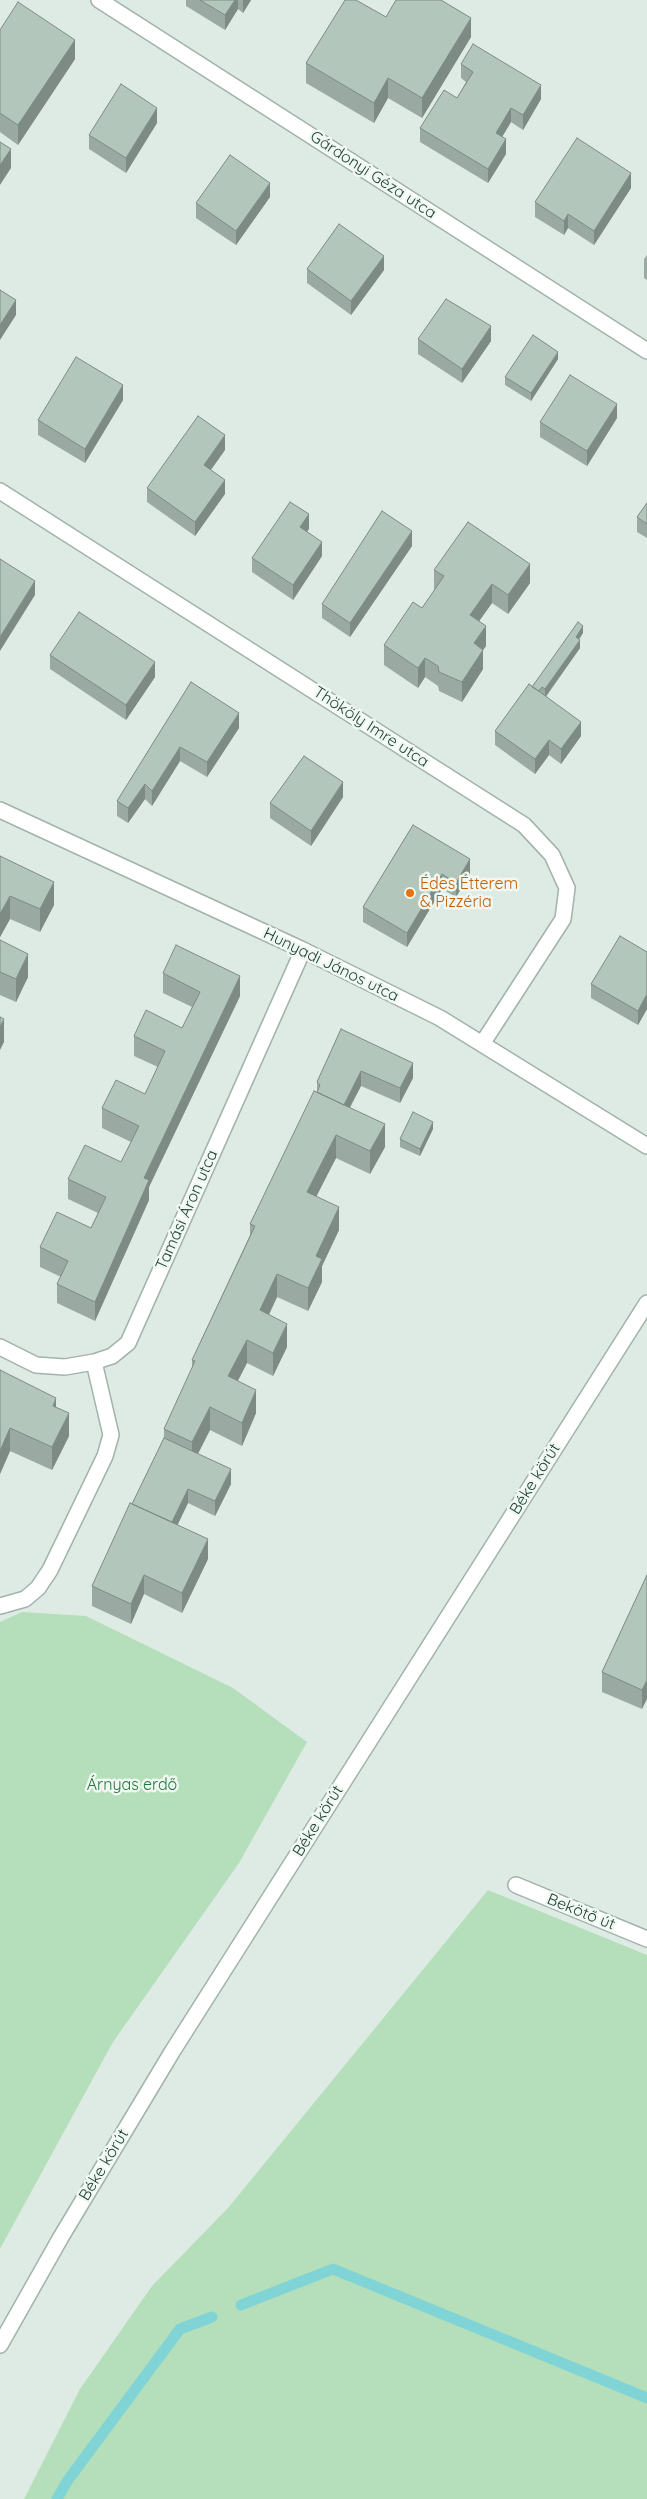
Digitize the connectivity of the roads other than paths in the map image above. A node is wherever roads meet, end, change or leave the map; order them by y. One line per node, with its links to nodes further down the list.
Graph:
1 (99, 0): 2 (street, Gárdonyi Géza utca)
2 (647, 351)
3 (0, 491): 6 (street, Thököly Imre utca)
4 (0, 810): 5 (street, Hunyadi János utca)
5 (303, 950): 6 (street, Hunyadi János utca); 10 (street, Tamási Áron utca)
6 (482, 1044): 7 (street, Hunyadi János utca)
7 (647, 1146)
8 (647, 1304): 14 (street, Béke körút)
9 (0, 1347): 10 (street, Tamási Áron utca)
10 (94, 1362): 11 (street)
11 (0, 1606)
12 (516, 1885): 13 (street, Bekötő út)
13 (647, 1939)
14 (0, 2345)

